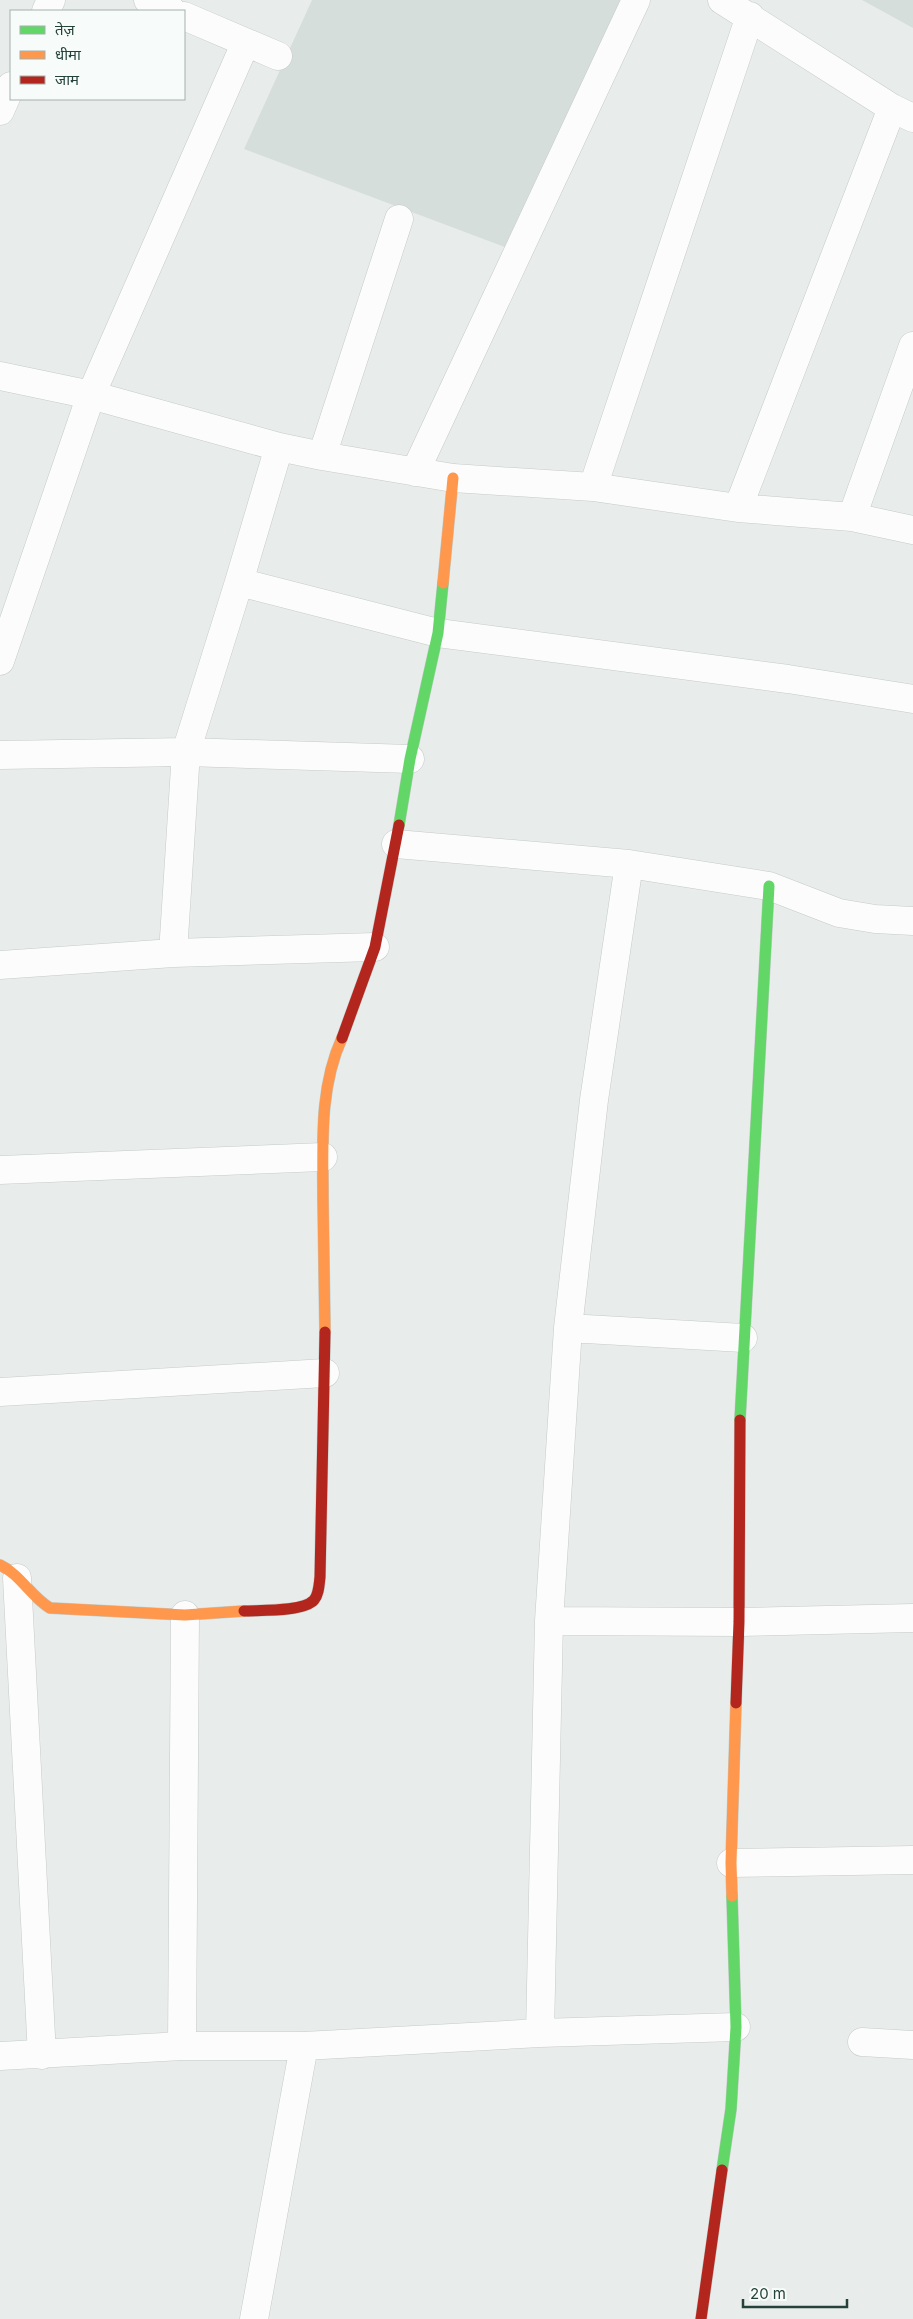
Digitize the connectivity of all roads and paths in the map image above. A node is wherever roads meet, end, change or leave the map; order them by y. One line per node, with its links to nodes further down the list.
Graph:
1 (148, 0): 4 (street)
2 (636, 0): 18 (street)
3 (722, 0): 6 (street)
4 (170, 10)
5 (185, 16): 7 (street)
6 (750, 16): 11 (street); 20 (street)
7 (245, 44): 8 (street); 15 (street)
8 (278, 56)
9 (10, 88): 10 (street)
10 (0, 111)
11 (903, 113): 21 (street)
12 (399, 218): 17 (street)
13 (913, 346): 22 (street)
14 (0, 376): 15 (street)
15 (91, 395): 16 (street); 26 (street)
16 (279, 447): 17 (street); 24 (street)
17 (322, 456): 18 (street)
18 (415, 472): 19 (street)
19 (453, 478): 20 (street); 25 (street)
20 (593, 487): 21 (street)
21 (738, 508): 22 (street)
22 (852, 517): 23 (street)
23 (913, 530)
24 (240, 582): 25 (street); 28 (street)
25 (438, 633): 27 (street); 30 (street)
26 (0, 661)
27 (913, 699)
28 (186, 752): 29 (street); 30 (street); 36 (street)
29 (0, 755)
30 (410, 759): 31 (street)
31 (396, 844): 32 (street); 35 (street)
32 (629, 864): 33 (street); 40 (street)
33 (769, 886): 34 (street); 41 (street)
34 (913, 920)
35 (375, 947): 36 (street); 38 (street)
36 (173, 953): 37 (street)
37 (0, 965)
38 (322, 1157): 39 (street); 42 (street)
39 (0, 1170)
40 (568, 1328): 41 (street); 47 (street)
41 (743, 1338): 48 (street)
42 (326, 1373): 43 (street); 45 (street)
43 (0, 1392)
44 (8, 1572): 45 (street); 57 (street)
45 (185, 1615): 55 (street)
46 (913, 1618): 48 (street)
47 (549, 1621): 48 (street); 52 (street)
48 (740, 1622): 50 (street)
49 (913, 1860): 50 (street)
50 (731, 1863): 51 (street)
51 (736, 2027): 52 (street); 60 (street)
52 (540, 2033): 56 (street)
53 (862, 2042): 54 (street)
54 (913, 2045)
55 (182, 2046): 56 (street); 57 (street)
56 (304, 2046): 59 (street)
57 (42, 2055): 58 (street)
58 (0, 2056)
59 (254, 2319)
60 (701, 2319)

